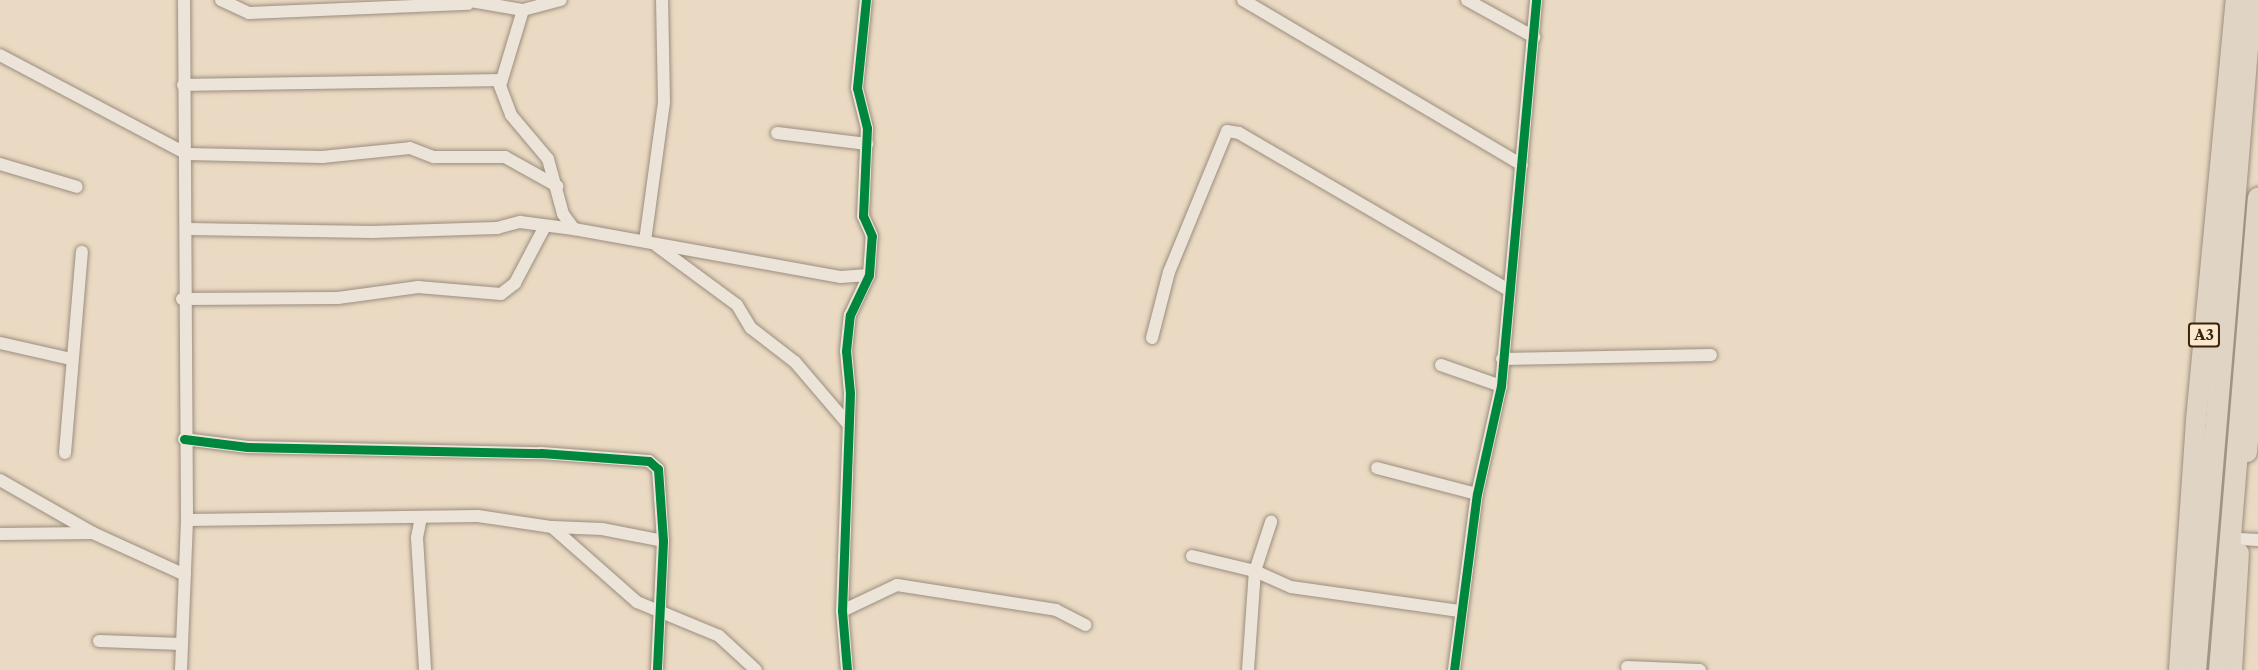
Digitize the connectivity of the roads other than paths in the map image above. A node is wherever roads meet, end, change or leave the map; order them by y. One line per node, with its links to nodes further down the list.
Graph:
1 (183, 0): 16 (street)
2 (221, 0): 11 (street)
3 (561, 0): 12 (street)
4 (662, 0): 28 (street)
5 (866, 0): 18 (street)
6 (1244, 0): 21 (street)
7 (1467, 0): 13 (street)
8 (1536, 0): 13 (street)
9 (2236, 0): 73 (main road, A3)
10 (2251, 0): 74 (highway, A3)
11 (466, 2): 12 (street)
12 (523, 10): 15 (street)
13 (1534, 36): 21 (street)
14 (0, 55): 19 (street)
15 (499, 80): 16 (street); 22 (street)
16 (183, 85): 19 (street)
17 (777, 133): 18 (street)
18 (867, 144): 30 (street)
19 (187, 154): 22 (street); 26 (street)
20 (0, 164): 23 (street)
21 (1522, 165): 31 (street)
22 (557, 186): 27 (street)
23 (76, 187)
24 (2258, 198): 75 (highway)
25 (545, 226): 26 (street); 27 (street); 32 (street)
26 (188, 229): 32 (street)
27 (574, 229): 28 (street)
28 (645, 241): 30 (street); 41 (street)
29 (82, 252): 37 (street)
30 (869, 275): 41 (street)
31 (1508, 289): 34 (street); 38 (street)
32 (182, 299): 42 (street)
33 (2258, 334): 53 (main road)
34 (1152, 338)
35 (0, 343): 37 (street)
36 (1712, 355): 38 (street)
37 (70, 359): 43 (street)
38 (1503, 359): 40 (street)
39 (1441, 365): 40 (street)
40 (1501, 386): 46 (street)
41 (848, 424): 58 (street)
42 (184, 440): 48 (street); 54 (street)
43 (65, 453)
44 (1377, 468): 46 (street)
45 (0, 480): 51 (street)
46 (1477, 494): 59 (street)
47 (421, 517): 48 (street); 50 (street); 66 (street)
48 (187, 520): 57 (street)
49 (1271, 522): 56 (street)
50 (552, 527): 54 (street); 60 (street)
51 (93, 533): 52 (street); 57 (street)
52 (0, 534)
53 (2249, 539): 76 (main road)
54 (663, 541): 60 (street)
55 (1192, 556): 56 (street)
56 (1255, 571): 59 (street); 70 (street)
57 (185, 575): 63 (street)
58 (842, 611): 61 (street); 69 (street)
59 (1459, 611): 71 (street)
60 (661, 614): 67 (street); 68 (street)
61 (1085, 625)
62 (99, 641): 63 (street)
63 (182, 644): 65 (street)
64 (1627, 667): 72 (street)
65 (181, 670)
66 (425, 670)
67 (657, 670)
68 (756, 670)
69 (847, 670)
70 (1248, 670)
71 (1454, 670)
72 (1701, 670)
73 (2179, 670)
74 (2195, 670)
75 (2219, 670)
76 (2232, 670)

